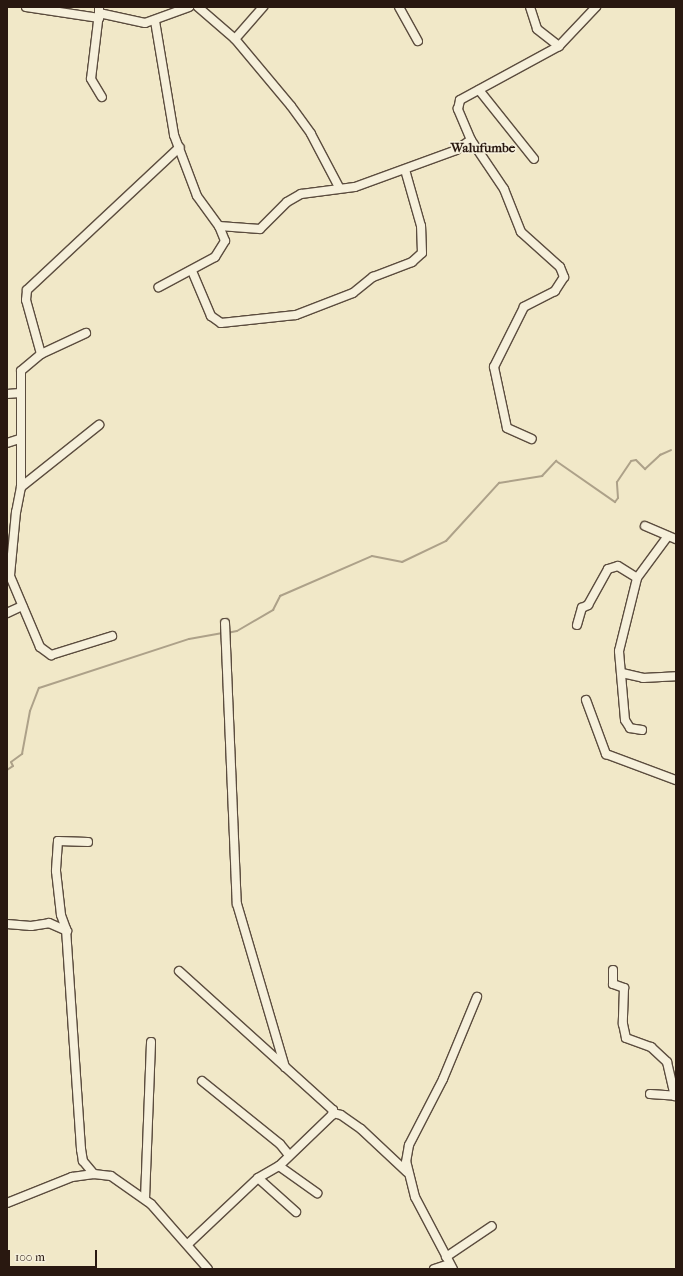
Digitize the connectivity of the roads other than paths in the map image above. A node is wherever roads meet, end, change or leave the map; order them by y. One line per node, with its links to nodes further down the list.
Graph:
1 (26, 7): 8 (street)
2 (189, 7): 9 (street)
3 (198, 7): 10 (street)
4 (263, 7): 10 (street)
5 (398, 7): 11 (street)
6 (530, 7): 12 (street)
7 (596, 7): 12 (street)
8 (99, 13): 9 (street); 14 (street)
9 (155, 21): 16 (street)
10 (235, 39): 19 (street)
11 (418, 42)
12 (559, 46): 13 (street)
13 (480, 90): 15 (street); 17 (street)
14 (102, 97)
15 (471, 140): 18 (street); 29 (street)
16 (180, 147): 20 (street); 24 (street)
17 (534, 159)
18 (404, 170): 19 (street); 21 (street)
19 (339, 187): 20 (street)
20 (219, 226): 21 (street)
21 (192, 271): 22 (street)
22 (159, 287)
23 (86, 333): 24 (street)
24 (41, 354): 25 (street)
25 (20, 393): 26 (street); 28 (street)
26 (7, 394)
27 (99, 425): 31 (street)
28 (19, 439): 30 (street); 31 (street)
29 (532, 439)
30 (7, 443)
31 (21, 487): 36 (street)
32 (645, 526): 33 (street)
33 (668, 536): 34 (street); 35 (street)
34 (676, 539)
35 (637, 578): 39 (street); 41 (street)
36 (22, 606): 37 (street); 40 (street)
37 (7, 613)
38 (225, 623): 54 (street)
39 (577, 625)
40 (112, 636)
41 (622, 673): 42 (street); 44 (street)
42 (676, 676)
43 (586, 700): 45 (street)
44 (642, 730)
45 (676, 780)
46 (88, 842): 48 (street)
47 (7, 924): 48 (street)
48 (66, 929): 51 (street); 62 (street)
49 (613, 970): 57 (street)
50 (179, 971): 54 (street)
51 (74, 972)
52 (477, 997): 61 (street)
53 (151, 1042): 65 (street)
54 (285, 1067): 58 (street)
55 (202, 1081): 59 (street)
56 (650, 1094): 57 (street)
57 (675, 1096)
58 (333, 1113): 59 (street); 61 (street)
59 (289, 1155): 60 (street)
60 (279, 1166): 63 (street); 64 (street)
61 (407, 1172): 70 (street)
62 (94, 1174): 65 (street); 66 (street)
63 (258, 1178): 67 (street); 69 (street)
64 (317, 1193)
65 (145, 1199): 69 (street)
66 (7, 1203)
67 (296, 1212)
68 (492, 1226): 70 (street)
69 (188, 1244): 71 (street)
70 (449, 1263): 72 (street)
71 (208, 1269)
72 (434, 1269)

